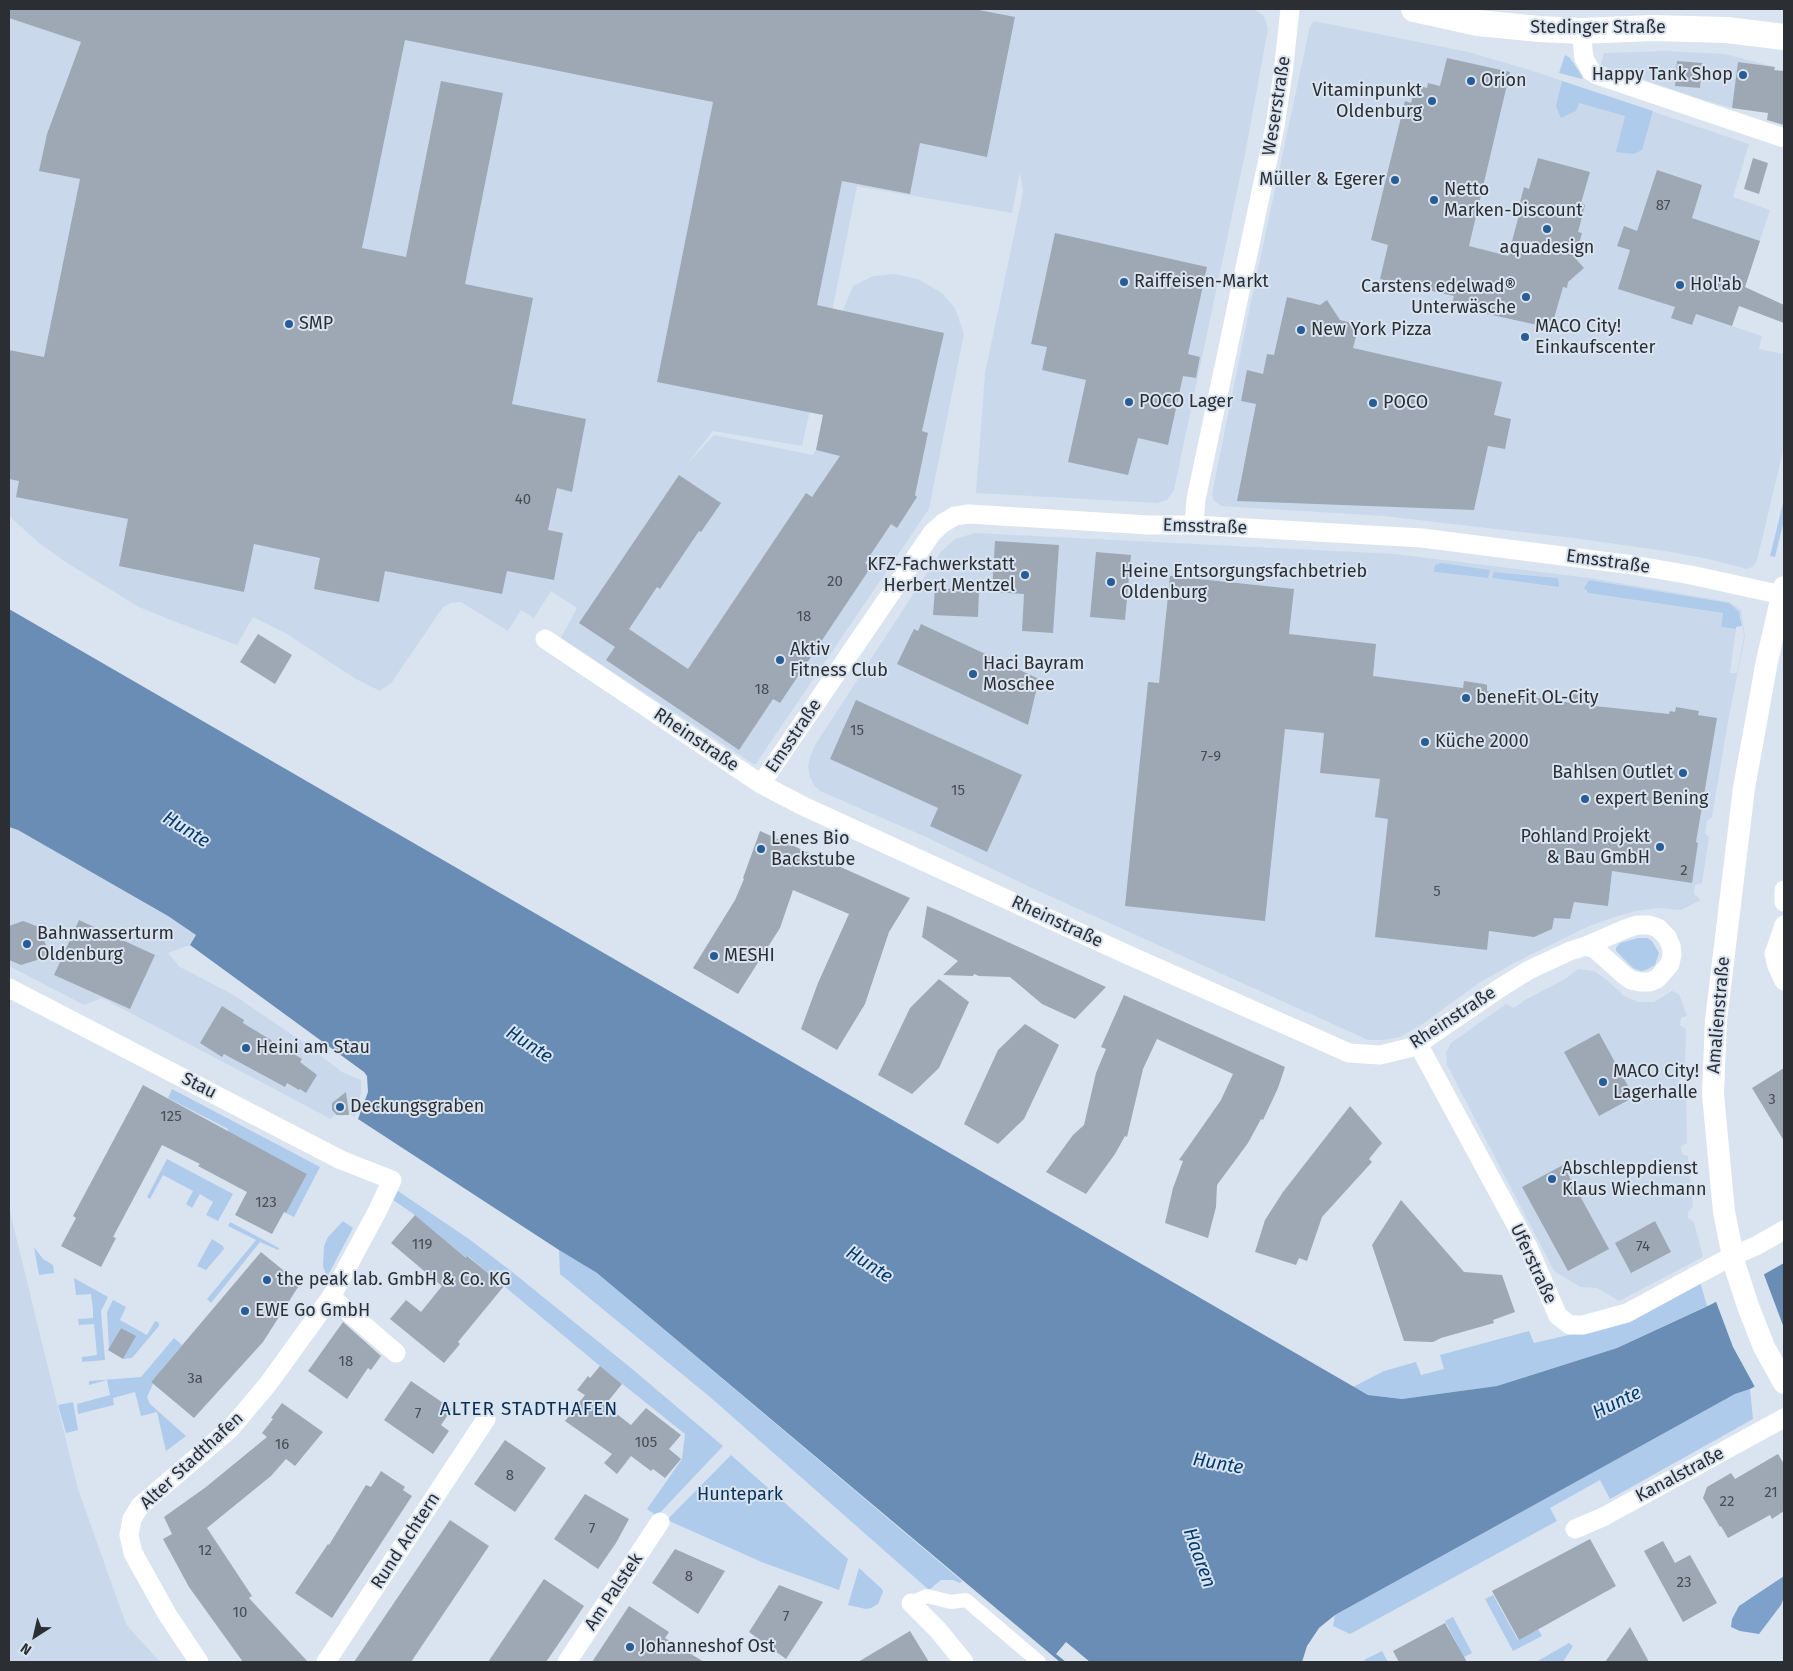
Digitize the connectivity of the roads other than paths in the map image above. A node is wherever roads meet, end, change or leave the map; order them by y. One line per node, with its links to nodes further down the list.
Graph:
1 (1290, 9): 6 (street, Weserstraße)
2 (1414, 9): 3 (main road, Stedinger Straße)
3 (1581, 31): 4 (main road, Stedinger Straße); 5 (street)
4 (1784, 37)
5 (1784, 138)
6 (1194, 525): 7 (street, Emsstraße); 10 (street, Emsstraße)
7 (1783, 591): 9 (street, Amalienstraße)
8 (545, 639): 10 (street, Rheinstraße)
9 (1778, 640): 22 (street, Amalienstraße)
10 (761, 784): 17 (street, Rheinstraße)
11 (1784, 890): 12 (street)
12 (1784, 902)
13 (1784, 931): 15 (street)
14 (1586, 946): 17 (street, Rheinstraße)
15 (1784, 981)
16 (9, 988): 18 (street, Stau)
17 (1418, 1044): 19 (street, Uferstraße)
18 (392, 1180): 20 (street, Alter Stadthafen)
19 (1784, 1230)
20 (331, 1297): 21 (street); 28 (street, Alter Stadthafen)
21 (396, 1353)
22 (1784, 1382)
23 (1784, 1418): 26 (street, Kanalstraße)
24 (486, 1419): 29 (street, Rund Achtern)
25 (660, 1522): 30 (street, Am Palstek)
26 (1575, 1529)
27 (911, 1603): 31 (street); 32 (street)
28 (199, 1662)
29 (326, 1662)
30 (568, 1662)
31 (964, 1662)
32 (1039, 1662)

